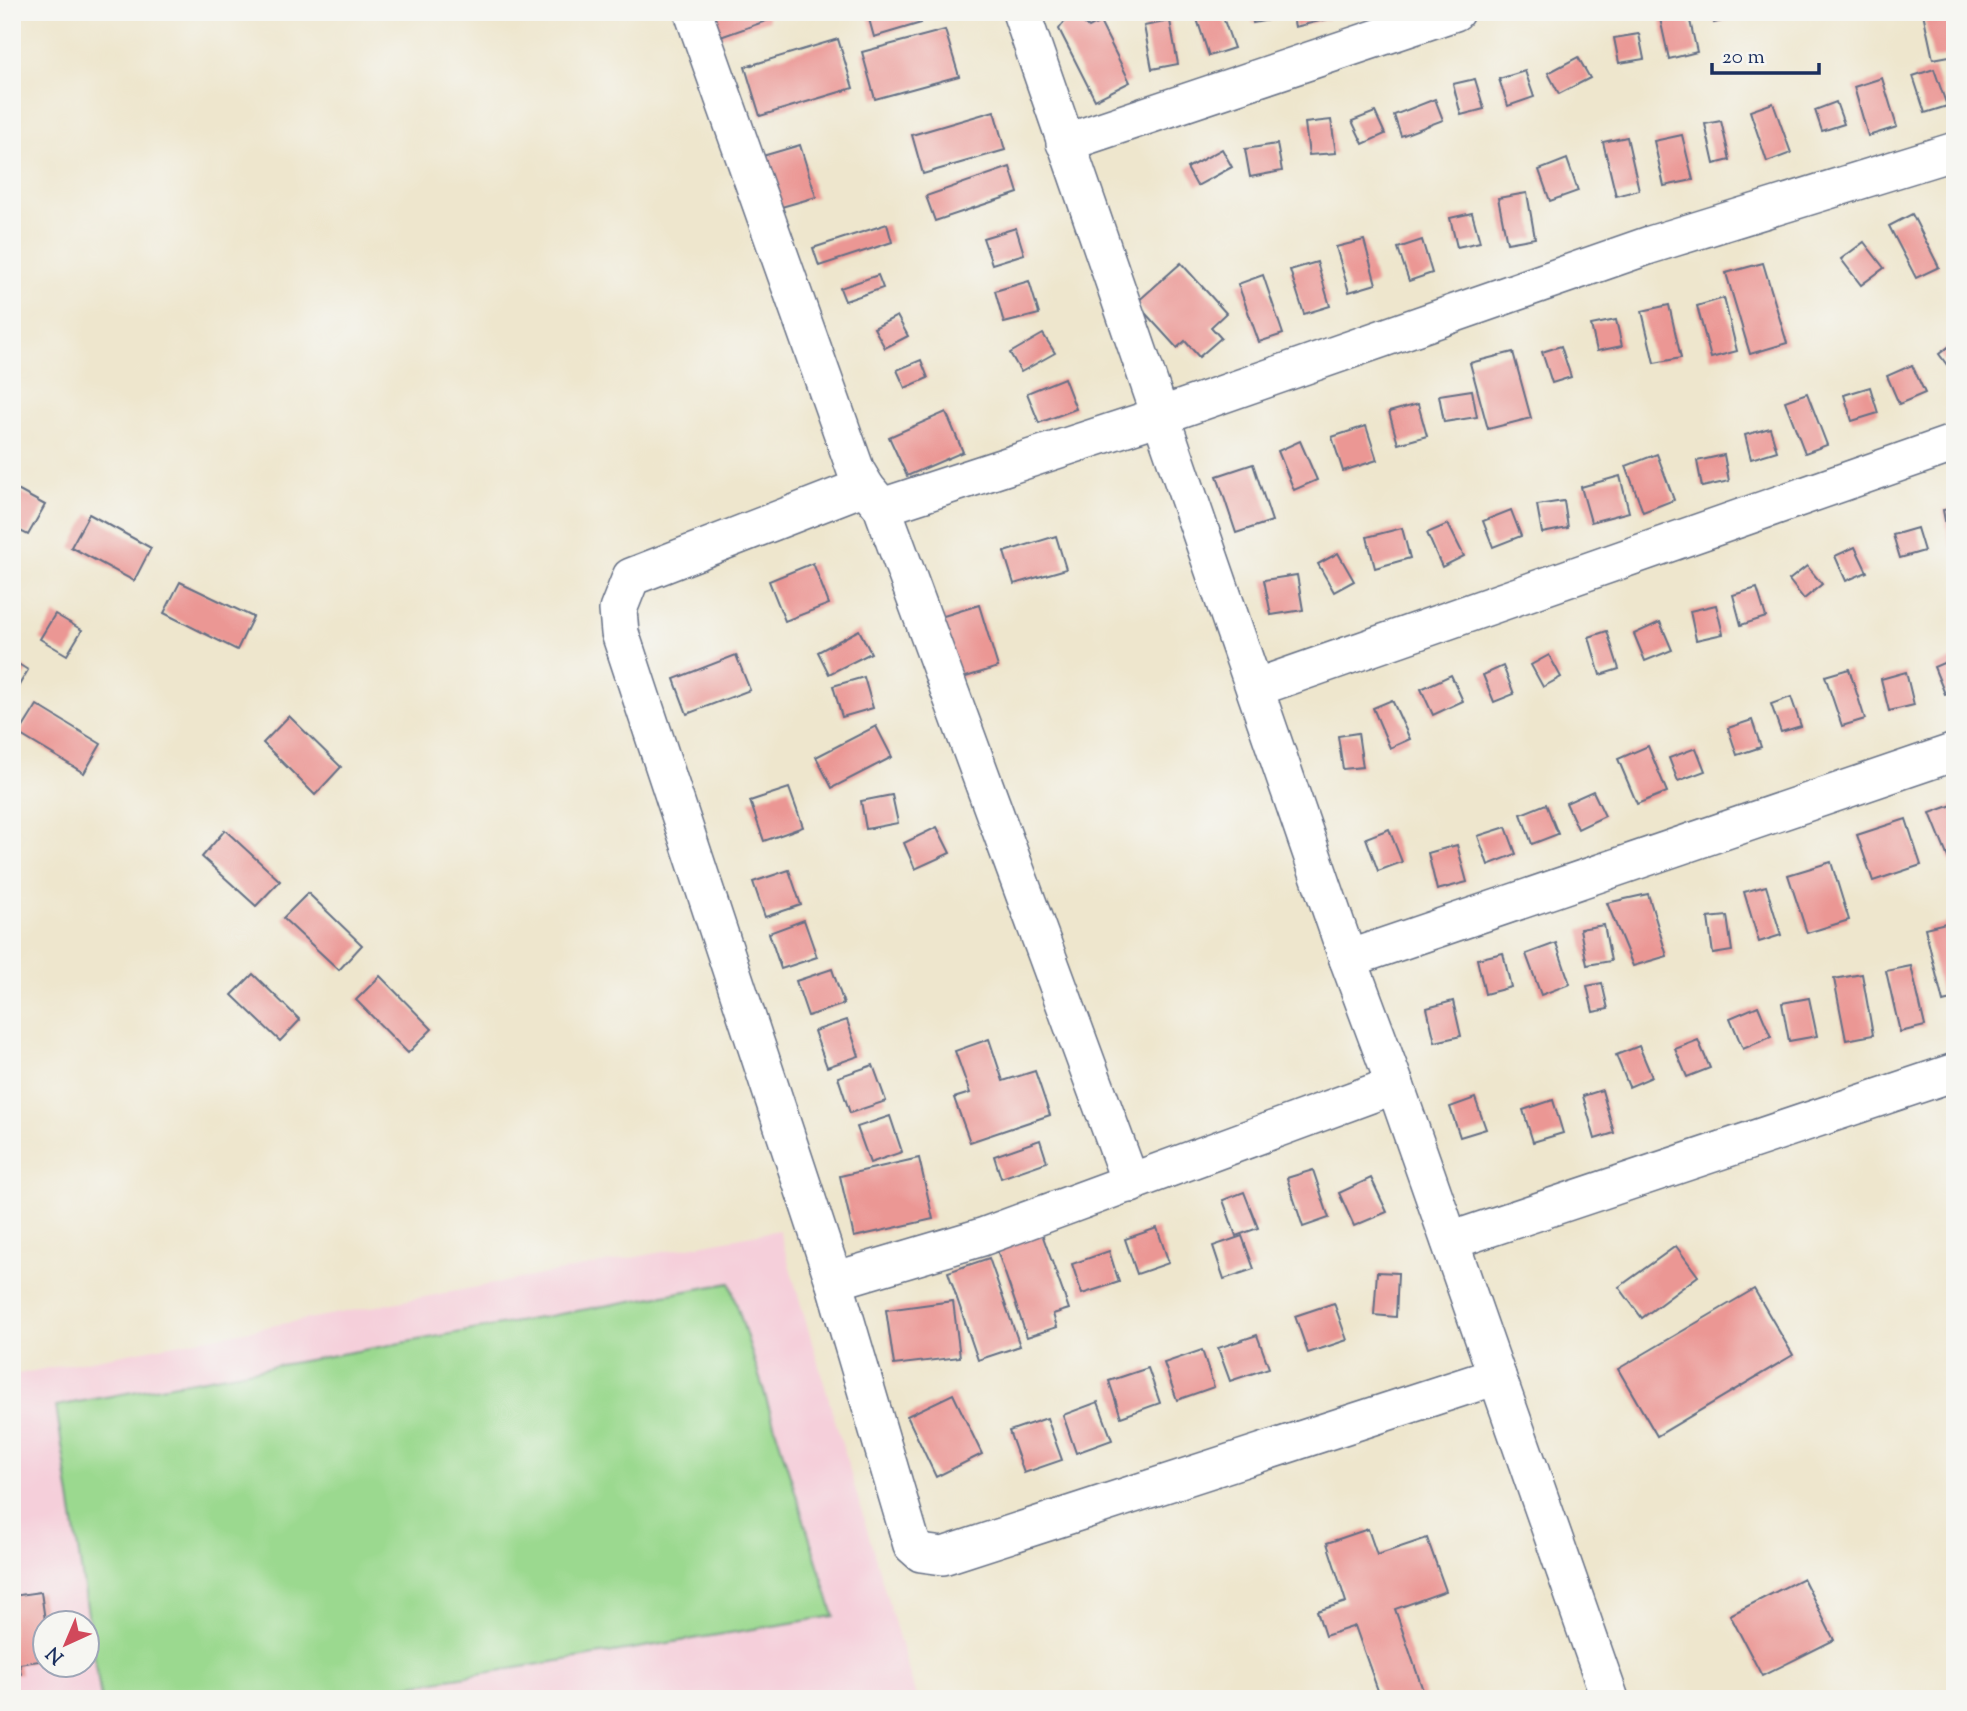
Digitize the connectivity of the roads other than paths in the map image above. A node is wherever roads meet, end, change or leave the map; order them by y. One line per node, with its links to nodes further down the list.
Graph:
1 (693, 12): 8 (street)
2 (1021, 12): 4 (street)
3 (1455, 12): 4 (street)
4 (1065, 143): 6 (street)
5 (1955, 151): 6 (street)
6 (1160, 416): 8 (street); 9 (street)
7 (1955, 443): 9 (street)
8 (873, 497): 14 (street); 16 (street)
9 (1255, 688): 11 (street)
10 (1955, 752): 11 (street)
11 (1348, 958): 13 (street)
12 (1955, 1072): 15 (street)
13 (1395, 1085): 14 (street); 15 (street)
14 (1131, 1184): 16 (street)
15 (1450, 1241): 17 (street)
16 (834, 1281): 17 (street)
17 (1497, 1376): 18 (street)
18 (1610, 1699)

